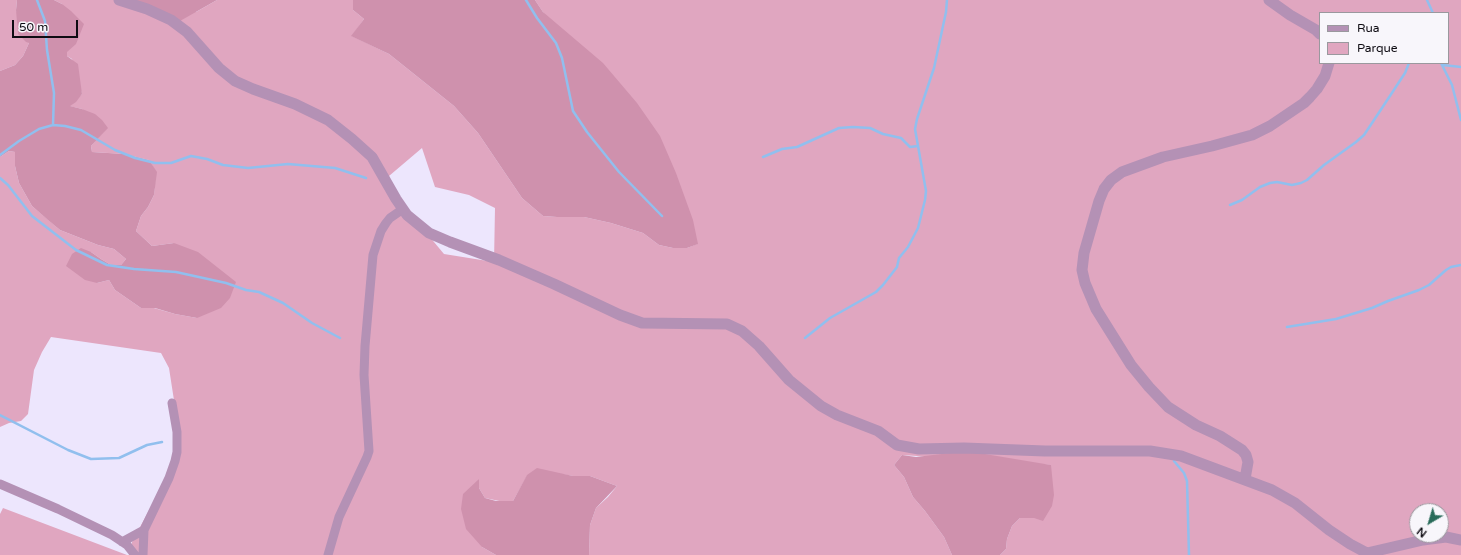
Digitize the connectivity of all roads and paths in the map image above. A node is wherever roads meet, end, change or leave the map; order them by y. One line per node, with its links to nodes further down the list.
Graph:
1 (119, 0): 5 (street)
2 (1269, 0): 3 (street)
3 (1319, 33)
4 (1330, 64): 7 (street)
5 (403, 209): 7 (street); 15 (street)
6 (172, 403): 9 (street)
7 (1245, 479): 12 (street)
8 (0, 484): 11 (street)
9 (144, 530): 11 (street); 14 (street)
10 (1461, 540): 12 (street)
11 (122, 542): 13 (street)
12 (1368, 554)
13 (135, 555)
14 (143, 555)
15 (328, 555)

